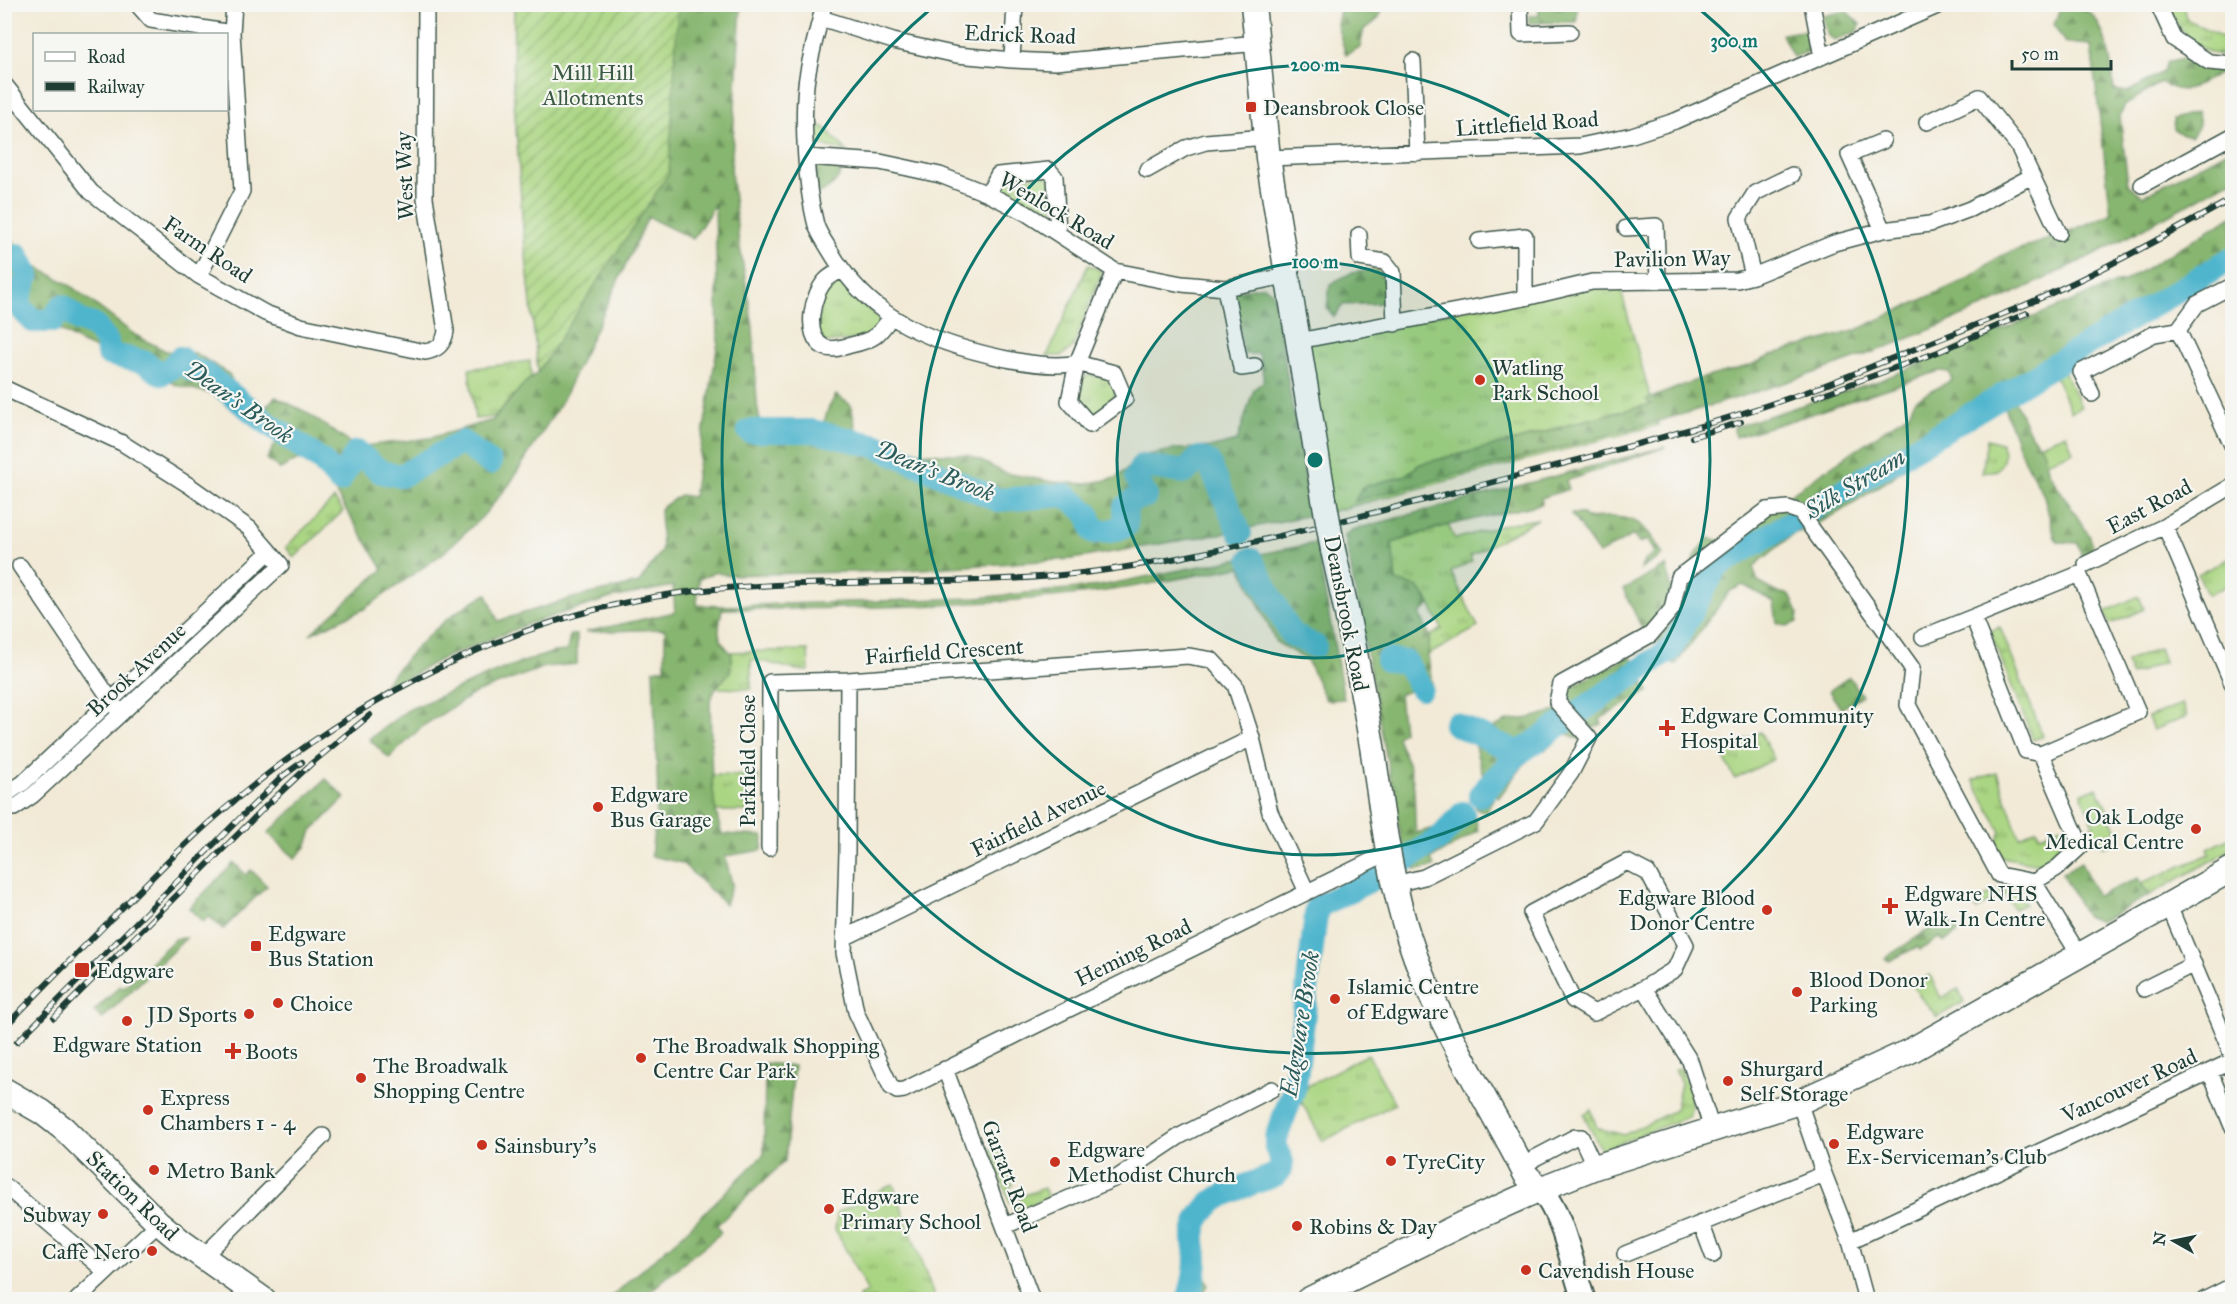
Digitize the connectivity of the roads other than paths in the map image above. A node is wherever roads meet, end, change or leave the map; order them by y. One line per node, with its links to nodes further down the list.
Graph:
1 (137, 4): 12 (street)
2 (234, 4): 12 (street)
3 (426, 4): 49 (street, West Way)
4 (1015, 4): 15 (street)
5 (1253, 4): 13 (main road, Deansbrook Road)
6 (1520, 4): 11 (street)
7 (1812, 4): 14 (street)
8 (1942, 4): 14 (street, Littlefield Road)
9 (2158, 4): 17 (street)
10 (823, 11): 15 (street, Edrick Road); 24 (street)
11 (1570, 32)
12 (232, 33): 38 (street)
13 (1258, 43): 15 (street, Edrick Road); 22 (main road, Deansbrook Road)
14 (1822, 57): 23 (street, Littlefield Road)
15 (1012, 60)
16 (1413, 61): 23 (street)
17 (2232, 64)
18 (4, 84): 38 (street, Farm Road)
19 (1928, 122): 27 (street)
20 (2232, 136): 28 (street)
21 (1884, 141): 31 (street)
22 (1267, 147): 23 (street, Littlefield Road); 25 (street); 39 (main road, Deansbrook Road)
23 (1417, 153)
24 (806, 157): 29 (street, Wenlock Road); 36 (street)
25 (1147, 170)
26 (1792, 175): 40 (street)
27 (2032, 176): 31 (street, Pavilion Way); 33 (street)
28 (2142, 185)
29 (988, 194): 32 (street, Wenlock Road); 32 (street)
30 (1626, 228): 41 (street)
31 (1883, 230): 40 (street, Pavilion Way)
32 (1058, 233): 37 (street, Wenlock Road)
33 (2059, 233)
34 (1359, 235): 46 (street)
35 (1479, 241): 44 (street)
36 (841, 270): 45 (street); 45 (street)
37 (1115, 271): 43 (street, Wenlock Road); 45 (street)
38 (199, 276): 49 (street, Farm Road)
39 (1286, 276): 43 (street, Wenlock Road); 48 (main road, Deansbrook Road)
40 (1753, 276): 41 (street, Pavilion Way)
41 (1658, 281): 44 (street, Pavilion Way)
42 (2232, 286): 47 (street)
43 (1225, 288): 50 (street)
44 (1525, 298): 46 (street, Pavilion Way)
45 (891, 317)
46 (1395, 324): 48 (street, Pavilion Way)
47 (2178, 330): 52 (street); 53 (street)
48 (1298, 341): 69 (main road, Deansbrook Road, bridge)
49 (441, 344)
50 (1255, 366)
51 (4, 388): 56 (street, Brook Avenue)
52 (2092, 394)
53 (2232, 445)
54 (2232, 486): 55 (street, East Road)
55 (2165, 526): 57 (street, East Road); 62 (street)
56 (269, 552): 63 (street, Brook Avenue); 63 (street, Brook Avenue)
57 (2086, 564)
58 (20, 566): 63 (street)
59 (1973, 617): 60 (street); 65 (street); 65 (street)
60 (1923, 637)
61 (848, 680): 64 (street, Fairfield Crescent); 68 (street, Parkfield Close); 75 (street, Fairfield Crescent)
62 (2232, 683)
63 (116, 708): 66 (street, Brook Avenue); 67 (street, Brook Avenue)
64 (1252, 738): 73 (street, Fairfield Crescent); 75 (street, Fairfield Avenue)
65 (2041, 754): 71 (street)
66 (4, 799)
67 (4, 807)
68 (769, 848)
69 (1389, 852): 72 (main road, Deansbrook Road); 73 (street, Heming Road)
70 (2232, 869): 74 (main road)
71 (2034, 882): 72 (street); 76 (street)
72 (1395, 884): 92 (main road, Deansbrook Road)
73 (1307, 892): 82 (street, Heming Road)
74 (2169, 906): 76 (main road); 77 (street)
75 (844, 938): 86 (street, Fairfield Crescent)
76 (2080, 956): 87 (main road)
77 (2194, 964): 79 (street); 80 (street)
78 (1644, 988): 78 (street); 89 (street)
79 (2144, 989)
80 (2232, 1055)
81 (2232, 1061): 83 (street, Vancouver Road)
82 (945, 1069): 86 (street, Heming Road); 98 (street, Garratt Road)
83 (2210, 1072): 88 (street); 99 (street, Vancouver Road)
84 (1272, 1089): 98 (street)
85 (4, 1090): 96 (main road, Station Road)
86 (897, 1091)
87 (1799, 1102): 89 (main road); 93 (street)
88 (2232, 1126)
89 (1712, 1129): 91 (main road)
90 (323, 1136): 102 (street)
91 (1595, 1167): 92 (street); 95 (main road)
92 (1523, 1168): 95 (main road, Deansbrook Road)
93 (1824, 1174): 97 (street); 99 (street)
94 (4, 1185): 103 (street)
95 (1540, 1189): 106 (main road); 111 (street)
96 (159, 1223): 102 (main road, Station Road); 103 (street)
97 (1701, 1223): 100 (street); 101 (street)
98 (1005, 1226): 109 (street, Garratt Road)
99 (1850, 1241): 112 (street)
100 (1625, 1254)
101 (1713, 1255)
102 (202, 1258): 105 (main road, Station Road)
103 (106, 1272): 107 (street)
104 (2232, 1286): 113 (street)
105 (237, 1292): 108 (main road, Station Road)
106 (1340, 1292): 110 (main road)
107 (77, 1299)
108 (264, 1299)
109 (1032, 1299)
110 (1308, 1299)
111 (1584, 1299)
112 (1866, 1299)
113 (2204, 1299)

